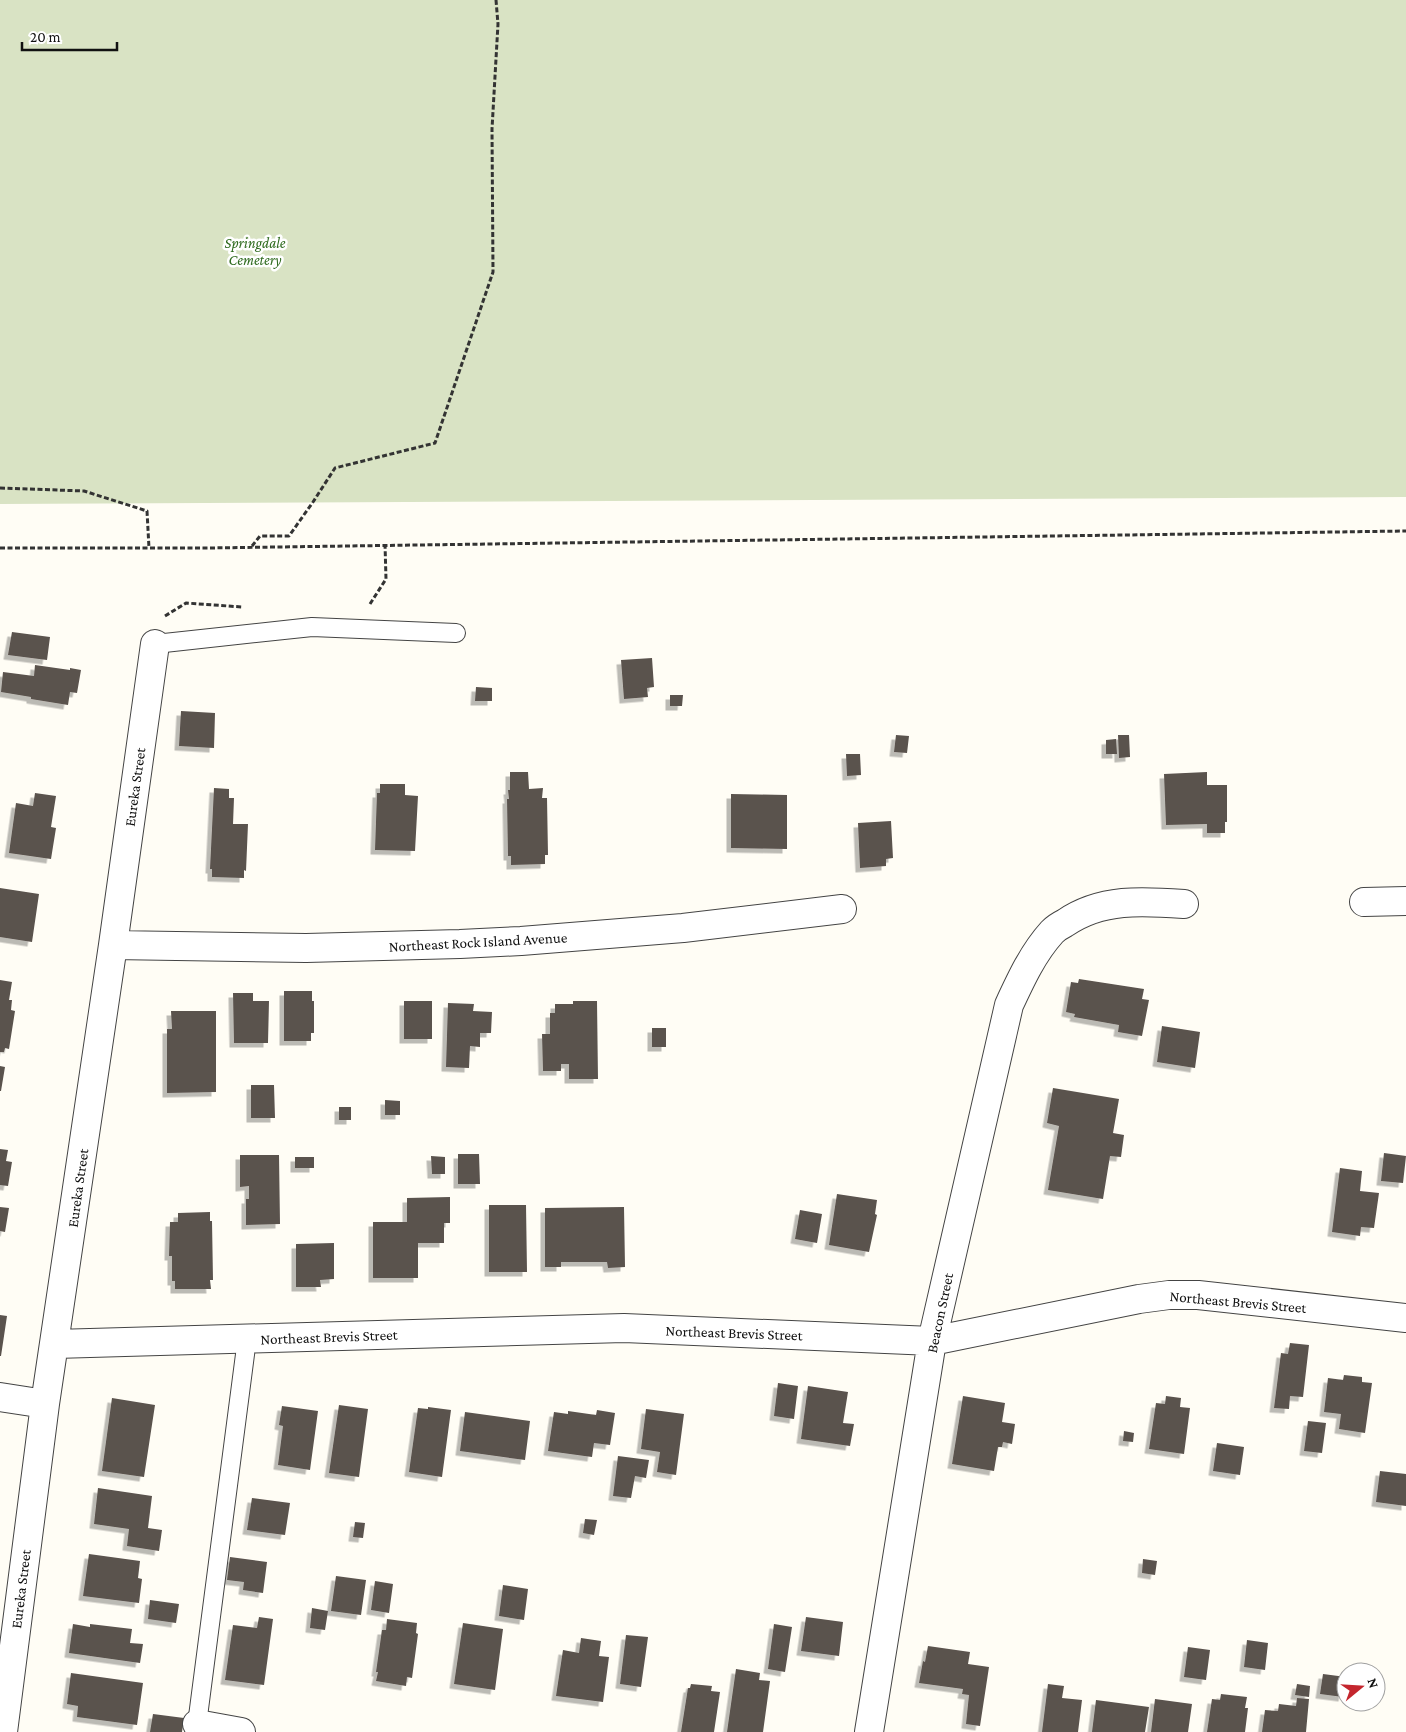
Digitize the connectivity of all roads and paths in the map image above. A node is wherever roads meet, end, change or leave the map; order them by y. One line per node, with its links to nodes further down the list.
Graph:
1 (496, 0): 4 (path)
2 (0, 488): 6 (path)
3 (1406, 531): 4 (path)
4 (251, 546): 6 (path)
5 (0, 548): 6 (path)
6 (149, 548)
7 (456, 633): 8 (lane)
8 (155, 644): 13 (street, Eureka Street)
9 (1406, 901): 10 (street)
10 (1364, 902)
11 (1184, 904): 16 (street, Beacon Street)
12 (842, 909): 13 (street, Northeast Rock Island Avenue)
13 (113, 945): 17 (street, Eureka Street)
14 (1406, 1318): 16 (street, Northeast Brevis Street)
15 (247, 1339): 16 (street, Northeast Brevis Street); 17 (street, Northeast Brevis Street); 20 (lane)
16 (932, 1341): 23 (street, Beacon Street)
17 (55, 1344): 19 (street, Eureka Street)
18 (0, 1397): 19 (street)
19 (45, 1404): 21 (street, Eureka Street)
20 (196, 1728): 22 (street)
21 (3, 1732)
22 (241, 1732)
23 (869, 1732)

